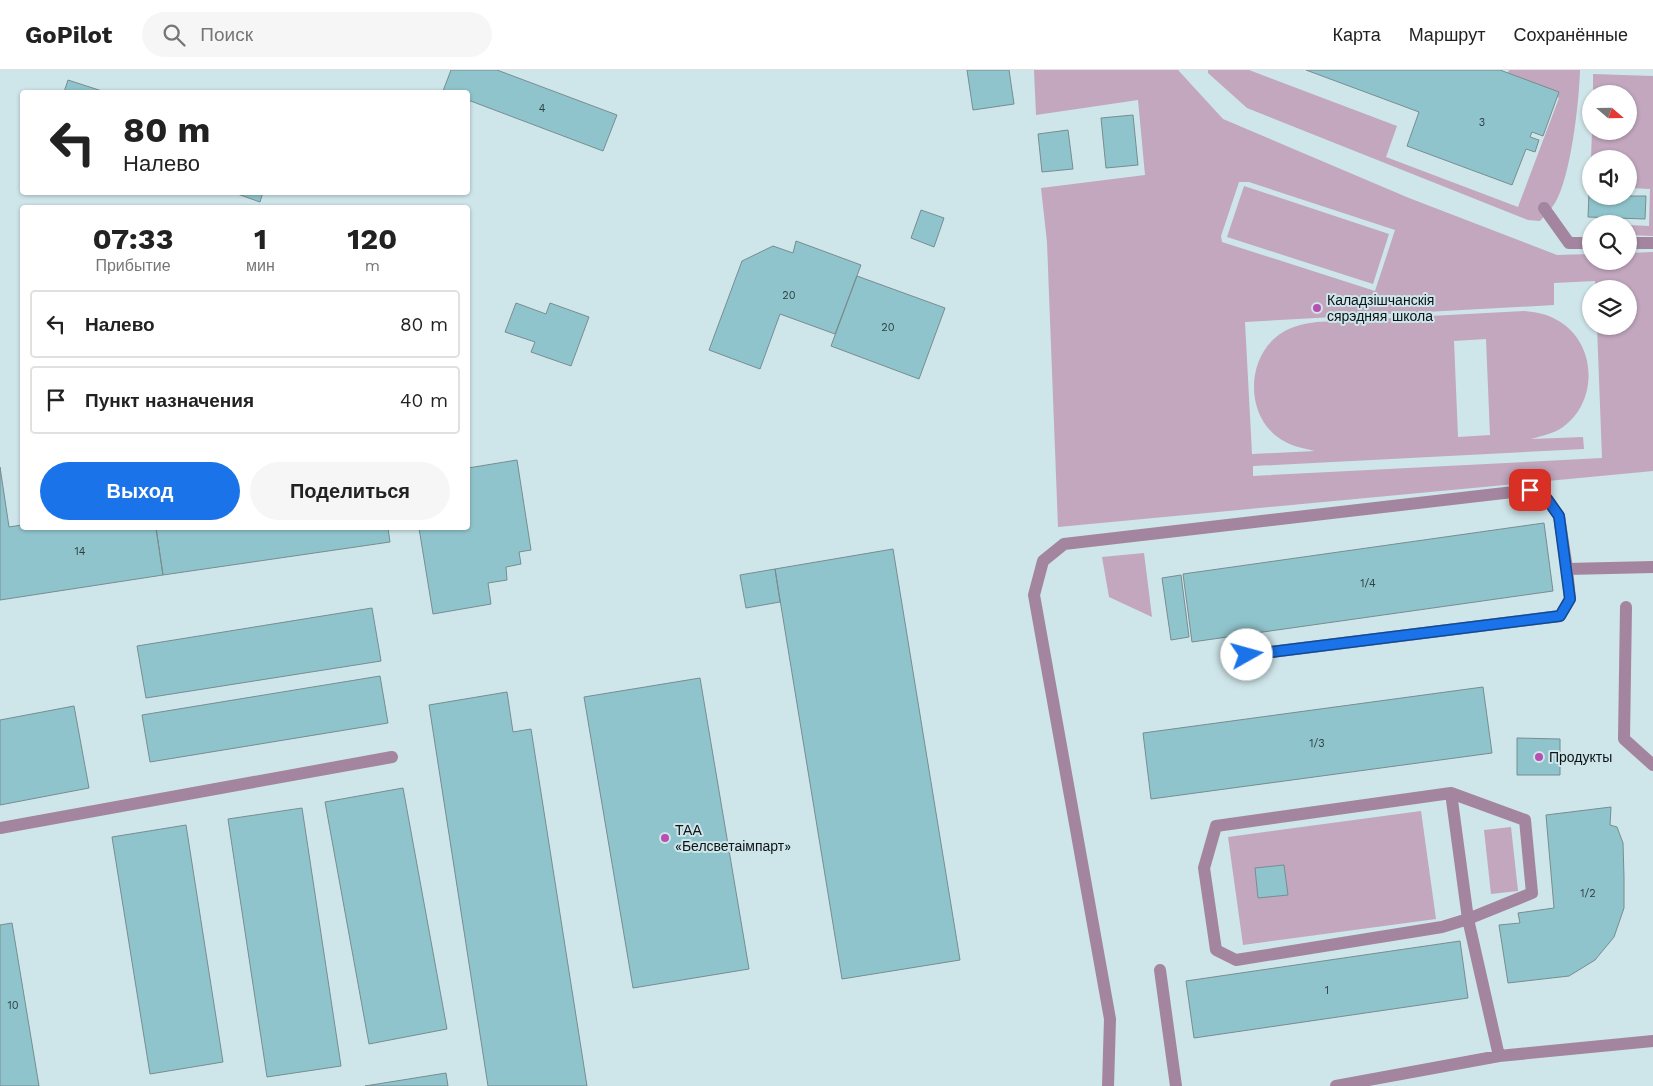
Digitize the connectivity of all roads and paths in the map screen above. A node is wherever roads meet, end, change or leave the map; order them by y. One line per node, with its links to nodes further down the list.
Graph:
1 (1544, 208): 3 (street)
2 (1653, 242): 4 (street)
3 (1582, 243)
4 (1637, 243)
5 (1653, 567): 6 (street)
6 (1567, 569): 8 (street); 17 (street)
7 (1626, 607): 10 (street)
8 (1247, 655)
9 (392, 757): 12 (street)
10 (1653, 764)
11 (1451, 793): 13 (street); 13 (street); 13 (street)
12 (0, 828)
13 (1468, 919): 16 (street)
14 (1160, 970): 18 (street)
15 (1653, 1042): 16 (street)
16 (1499, 1056): 19 (street)
17 (1108, 1086)
18 (1176, 1086)
19 (1336, 1086)

